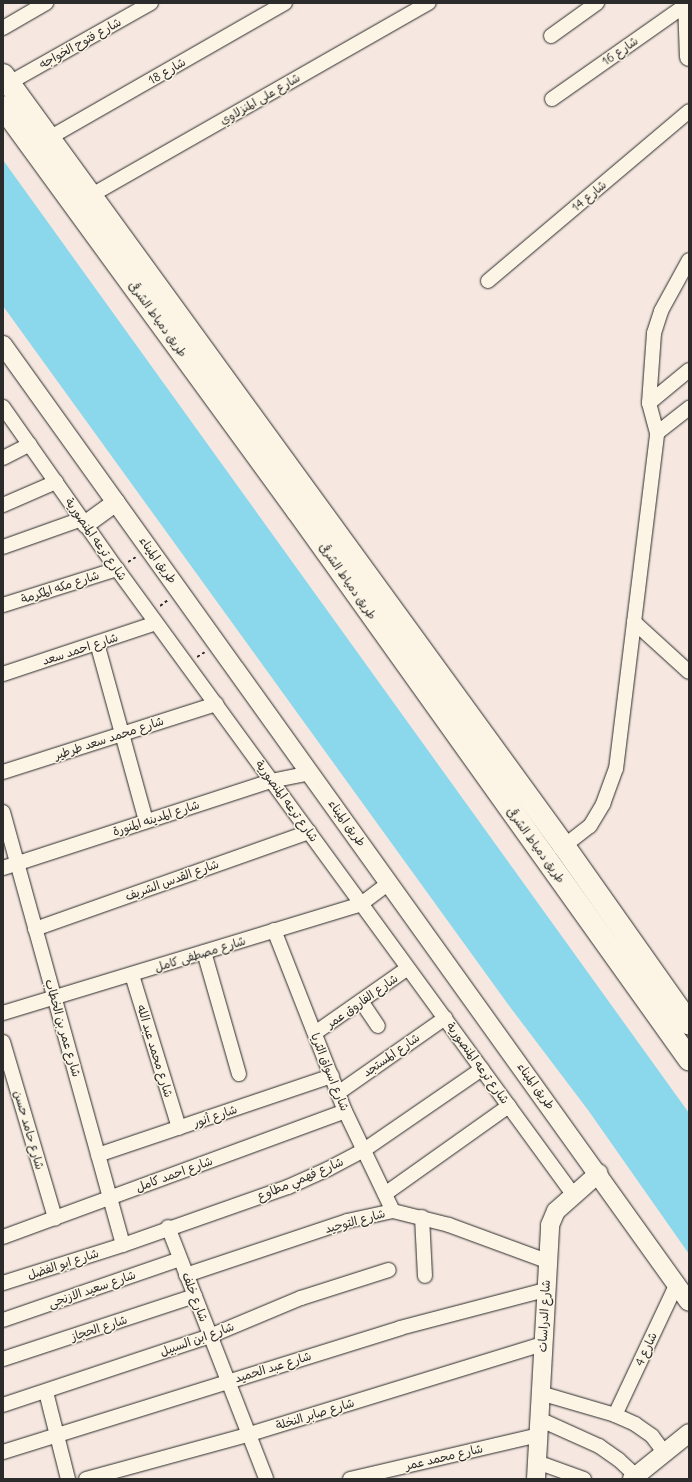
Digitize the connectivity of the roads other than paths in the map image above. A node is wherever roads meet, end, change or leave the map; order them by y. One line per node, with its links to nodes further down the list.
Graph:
1 (46, 3): 7 (street)
2 (151, 3): 10 (street, شارع فتوح الخواجه)
3 (285, 3): 14 (street, شارع 18)
4 (429, 3): 15 (street, شارع على المنزلاوي)
5 (597, 3): 8 (street)
6 (687, 3): 9 (street); 11 (street, شارع 16)
7 (3, 28)
8 (551, 36)
9 (689, 57)
10 (6, 79): 14 (highway, طريق دمياط الشرقى)
11 (552, 99)
12 (3, 107): 28 (highway, طريق دمياط الشرقى)
13 (689, 111): 17 (street, شارع 14)
14 (49, 138): 15 (highway, طريق دمياط الشرقى)
15 (90, 196): 28 (highway, طريق دمياط الشرقى)
16 (689, 260): 20 (street)
17 (488, 281)
18 (3, 345): 27 (street, طريق الميناء)
19 (689, 370): 20 (street)
20 (649, 403): 23 (street)
21 (3, 407): 24 (street, شارع ترعه المنصورية)
22 (689, 408): 23 (street)
23 (657, 433): 35 (street)
24 (30, 444): 25 (street); 26 (street, شارع ترعه المنصورية)
25 (3, 458)
26 (56, 482): 29 (street); 30 (street, شارع ترعه المنصورية)
27 (116, 502): 30 (street); 42 (street, طريق الميناء)
28 (305, 504): 47 (highway, طريق دمياط الشرقى); 65 (highway, طريق دمياط الشرقى)
29 (3, 505)
30 (84, 521): 31 (street); 32 (street, شارع ترعه المنصورية)
31 (3, 547)
32 (117, 569): 33 (street, شارع مكه المكرمة); 34 (street, شارع ترعه المنصورية)
33 (3, 605)
34 (153, 618): 36 (street, شارع احمد سعد); 39 (street, شارع ترعه المنصورية)
35 (634, 622): 37 (street); 47 (street)
36 (97, 643): 38 (street, شارع احمد سعد); 40 (street)
37 (689, 672)
38 (3, 674)
39 (216, 704): 40 (street, شارع محمد سعد طرطير); 43 (street, شارع ترعه المنصورية)
40 (122, 734): 41 (street, شارع محمد سعد طرطير); 45 (street)
41 (3, 772)
42 (311, 773): 43 (street, شارع المدينه المنورة); 50 (street, طريق الميناء)
43 (271, 781): 45 (street, شارع المدينه المنورة); 46 (street, شارع ترعه المنصورية)
44 (3, 812): 48 (street, شارع عمر بن الخطاب)
45 (146, 821): 48 (street, شارع المدينه المنورة)
46 (308, 832): 51 (street, شارع ترعه المنصورية); 52 (street, شارع القدس الشريف)
47 (564, 846): 61 (highway, طريق دمياط الشرقى)
48 (18, 863): 49 (street, شارع المدينه المنورة); 52 (street, شارع عمر بن الخطاب)
49 (3, 868)
50 (390, 882): 51 (street, شارع مصطفى كامل); 75 (street, طريق الميناء)
51 (361, 904): 53 (street, شارع مصطفى كامل); 55 (street, شارع ترعه المنصورية)
52 (35, 929): 57 (street, شارع عمر بن الخطاب)
53 (274, 930): 54 (street, شارع مصطفى كامل); 63 (street, شارع اسواق الثريا)
54 (204, 952): 56 (street, شارع مصطفى كامل); 67 (street)
55 (408, 968): 58 (street, شارع الفاروق عمر); 60 (street, شارع ترعه المنصورية)
56 (132, 975): 57 (street, شارع مصطفى كامل); 72 (street, شارع محمد عبد الله)
57 (55, 998): 59 (street, شارع مصطفى كامل); 74 (street, شارع عمر بن الخطاب)
58 (360, 1002): 62 (street); 63 (street, شارع الفاروق عمر)
59 (3, 1014)
60 (445, 1018): 66 (street, شارع ترعه المنصورية); 69 (street, شارع المستجد)
61 (689, 1023)
62 (378, 1026)
63 (315, 1033): 68 (street, شارع اسواق الثريا)
64 (3, 1042): 81 (street, شارع حامد حسن)
65 (689, 1059)
66 (482, 1069): 70 (street, شارع ترعه المنصورية); 73 (street, شارع فهمي مطاوع)
67 (239, 1074)
68 (332, 1076): 69 (street, شارع اسواق الثريا); 72 (street, شارع أنور)
69 (338, 1093): 71 (street, شارع اسواق الثريا)
70 (509, 1106): 76 (street); 77 (street, شارع ترعه المنصورية)
71 (345, 1111): 73 (street, شارع اسواق الثريا); 78 (street, شارع احمد كامل)
72 (178, 1128): 74 (street, شارع أنور)
73 (364, 1150): 76 (street, شارع اسواق الثريا); 82 (street, شارع فهمي مطاوع)
74 (98, 1155): 78 (street, شارع عمر بن الخطاب)
75 (599, 1173): 77 (street, شارع الدراسات); 91 (street, طريق الميناء)
76 (385, 1194): 79 (street, شارع اسواق الثريا)
77 (573, 1194): 86 (street, شارع الدراسات)
78 (110, 1198): 81 (street, شارع احمد كامل); 84 (street, شارع عمر بن الخطاب)
79 (393, 1211): 80 (street, شارع التوحيد); 88 (street, شارع التوحيد)
80 (422, 1217): 86 (street, شارع التوحيد); 89 (street)
81 (55, 1218): 83 (street, شارع احمد كامل)
82 (168, 1227): 84 (street, شارع فهمي مطاوع); 85 (street, شارع خلف)
83 (3, 1237)
84 (123, 1245): 90 (street, شارع ابو الفضل)
85 (180, 1259): 88 (street, شارع خلف); 95 (street, شارع سعيد الازنجى)
86 (547, 1260): 92 (street, شارع الدراسات)
87 (390, 1270): 96 (street, شارع ابن السبيل)
88 (186, 1275): 93 (street, شارع خلف)
89 (425, 1276)
90 (3, 1283)
91 (677, 1283): 94 (street, طريق الميناء); 103 (street, شارع 4)
92 (545, 1290): 97 (street, شارع الدراسات); 99 (street, شارع عبد الحميد)
93 (195, 1296): 96 (street, شارع خلف); 98 (street, شارع الحجاز)
94 (689, 1302)
95 (3, 1320)
96 (210, 1336): 99 (street, شارع خلف); 100 (street, شارع ابن السبيل)
97 (543, 1344): 101 (street, شارع الدراسات); 106 (street, شارع صابر النخلة)
98 (3, 1359)
99 (227, 1380): 106 (street, شارع خلف); 107 (street, شارع عبد الحميد)
100 (46, 1392): 102 (street, شارع ابن السبيل); 107 (street)
101 (540, 1393): 103 (street); 104 (street, شارع الدراسات)
102 (3, 1405)
103 (615, 1416): 109 (street)
104 (539, 1427): 110 (street, شارع الدراسات); 111 (street); 115 (street, شارع محمد عمر)
105 (689, 1433): 109 (street)
106 (250, 1434): 112 (street, شارع خلف); 114 (street, شارع صابر النخلة)
107 (58, 1437): 108 (street, شارع عبد الحميد); 113 (street)
108 (3, 1452)
109 (664, 1452): 111 (street)
110 (537, 1470): 116 (street)
111 (633, 1477)
112 (262, 1478)
113 (68, 1479)
114 (86, 1479)
115 (350, 1479)
116 (584, 1479)

